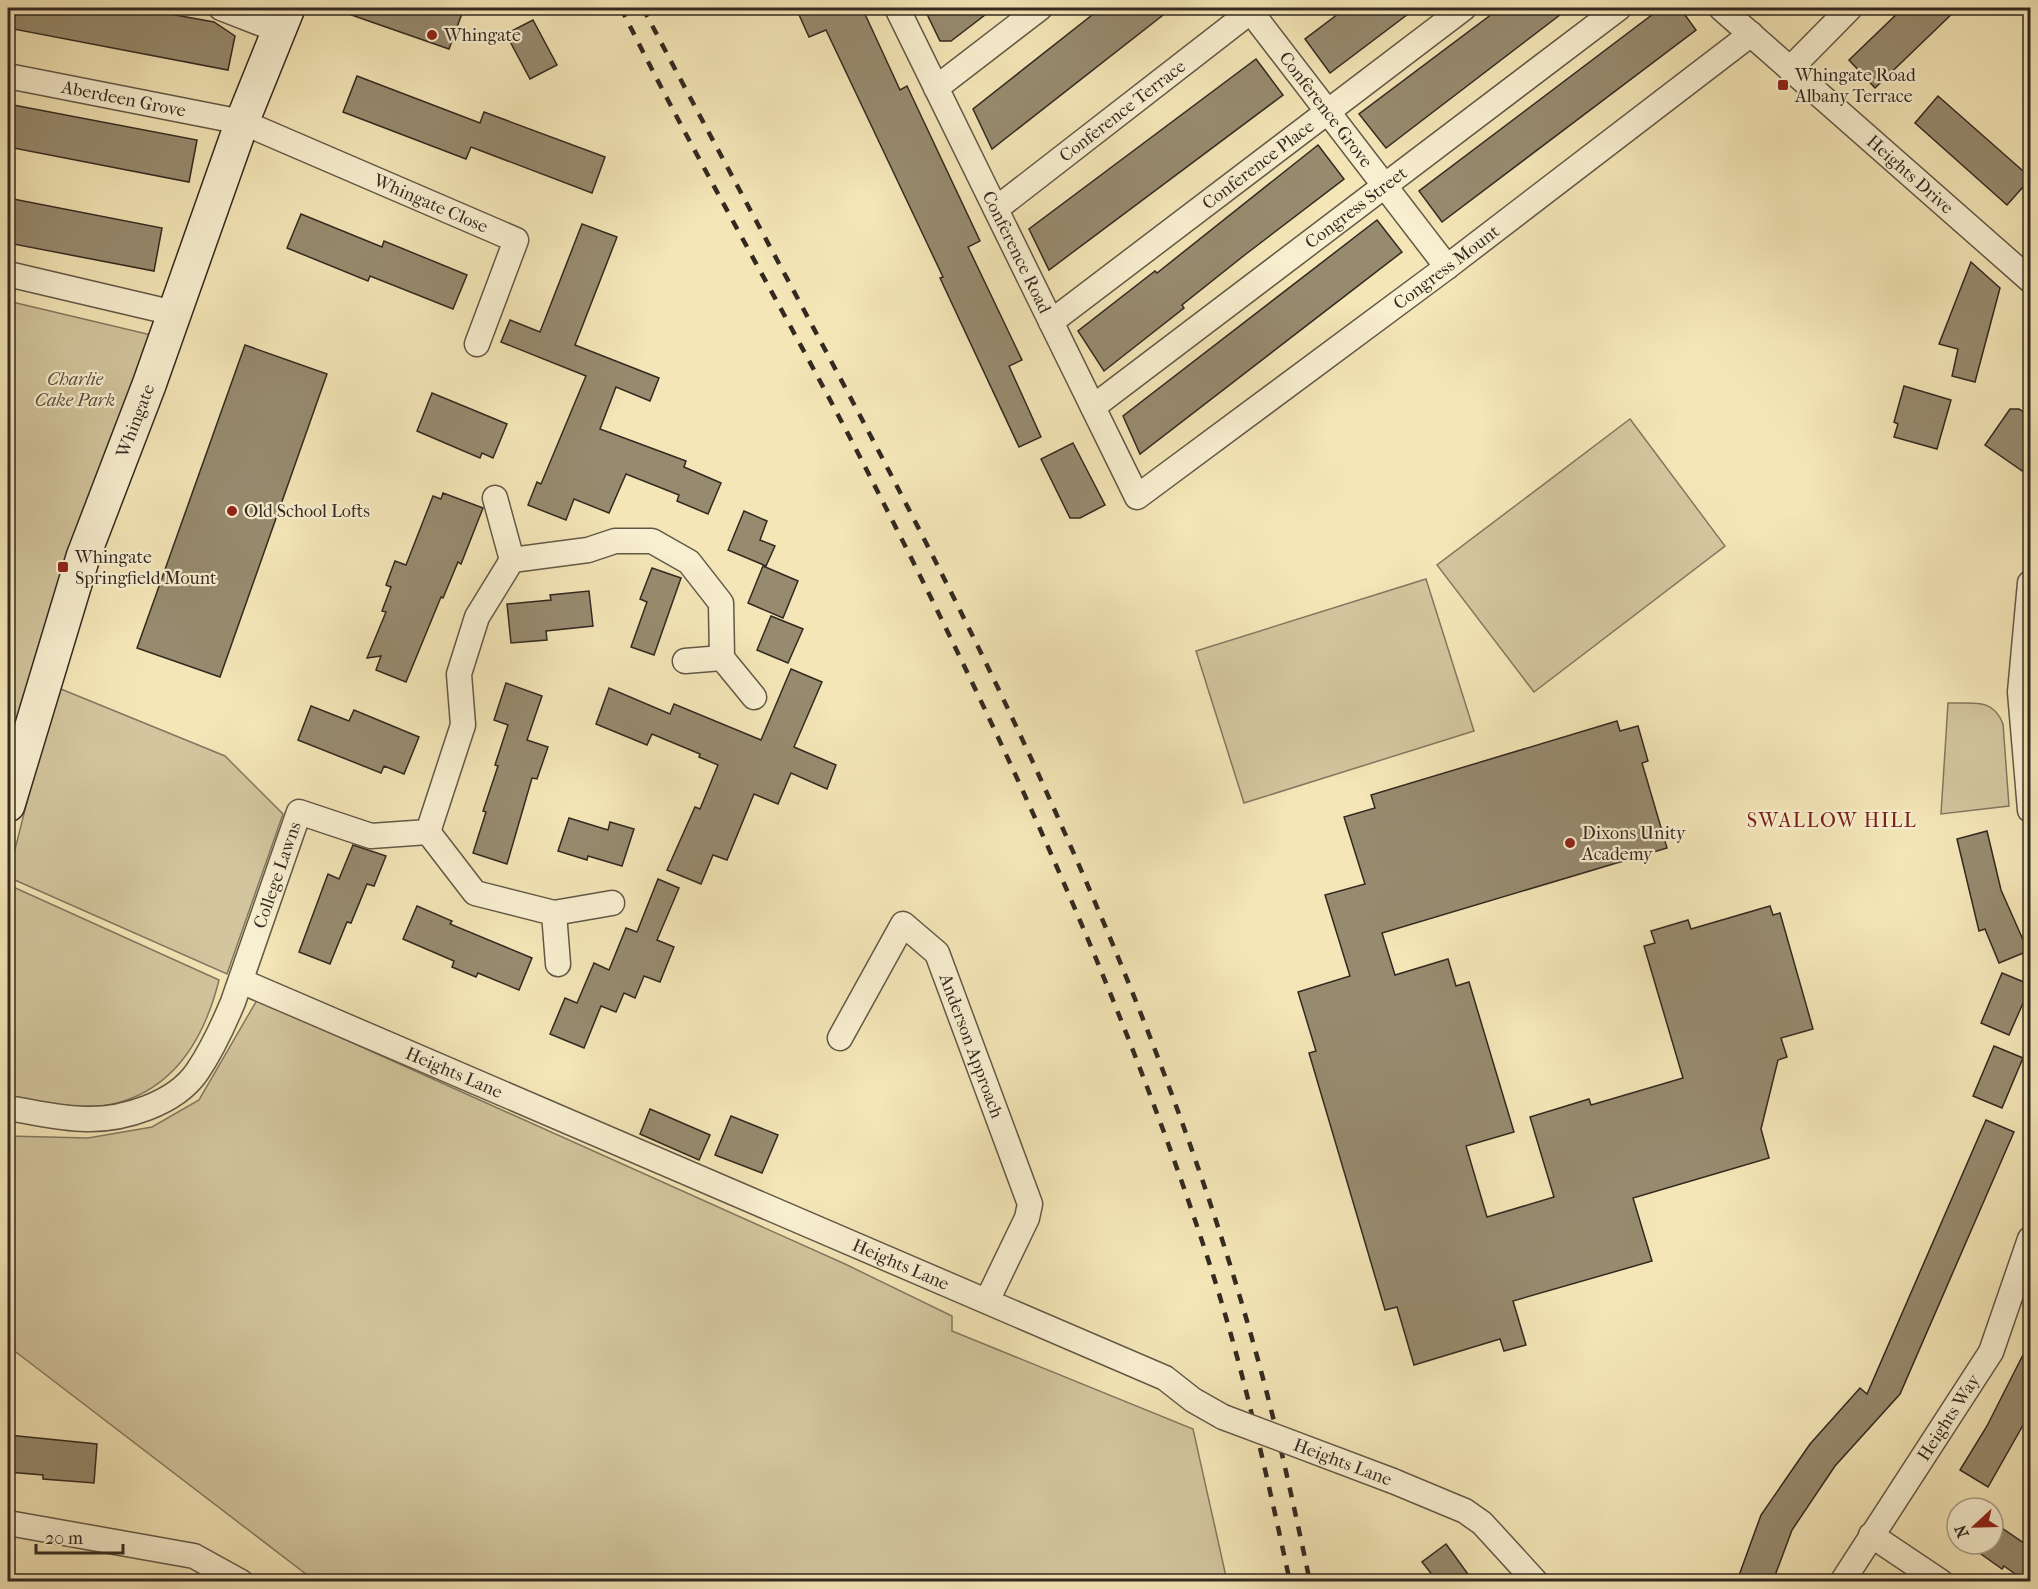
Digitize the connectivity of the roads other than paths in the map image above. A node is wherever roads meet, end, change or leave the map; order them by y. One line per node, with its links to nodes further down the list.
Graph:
1 (221, 8): 9 (street)
2 (897, 8): 13 (street, Conference Road)
3 (1040, 8): 13 (street)
4 (1464, 8): 14 (street, Conference Place)
5 (1619, 8): 16 (street, Congress Street)
6 (1721, 8): 10 (street, Heights Drive)
7 (1850, 8): 11 (street)
8 (1249, 9): 14 (street, Conference Grove); 17 (street, Conference Terrace)
9 (284, 19): 15 (street, Whingate)
10 (1751, 34): 11 (street, Heights Drive); 18 (street, Congress Mount)
11 (1790, 69): 20 (street, Heights Drive)
12 (8, 76): 15 (street, Aberdeen Grove)
13 (936, 87): 17 (street, Conference Road)
14 (1328, 112): 16 (street, Conference Grove); 22 (street, Conference Place)
15 (242, 123): 21 (street, Whingate); 23 (street, Whingate Close)
16 (1385, 186): 18 (street, Conference Grove); 24 (street, Congress Street)
17 (996, 209): 22 (street, Conference Road)
18 (1447, 267): 25 (street, Congress Mount)
19 (8, 274): 21 (street)
20 (2031, 280)
21 (174, 314): 32 (street, Whingate)
22 (1051, 322): 24 (street, Conference Road)
23 (477, 344)
24 (1093, 407): 25 (street, Conference Road)
25 (1137, 497)
26 (495, 498): 27 (street)
27 (512, 560): 29 (street); 34 (street)
28 (2031, 583): 33 (street)
29 (722, 658): 30 (street); 31 (street)
30 (685, 661)
31 (754, 697)
32 (8, 805)
33 (2031, 810)
34 (428, 832): 36 (street); 38 (street, College Lawns)
35 (612, 903): 36 (street)
36 (554, 912): 37 (street)
37 (558, 964)
38 (241, 981): 40 (street, College Lawns); 42 (street, Heights Lane)
39 (840, 1038): 42 (street, Anderson Approach)
40 (8, 1108)
41 (2031, 1239): 44 (street, Heights Way)
42 (987, 1301): 46 (street, Heights Lane, bridge)
43 (8, 1523): 45 (street)
44 (1871, 1535): 47 (street, Heights Way); 48 (street)
45 (242, 1581)
46 (1536, 1581)
47 (1842, 1581)
48 (1941, 1581)

